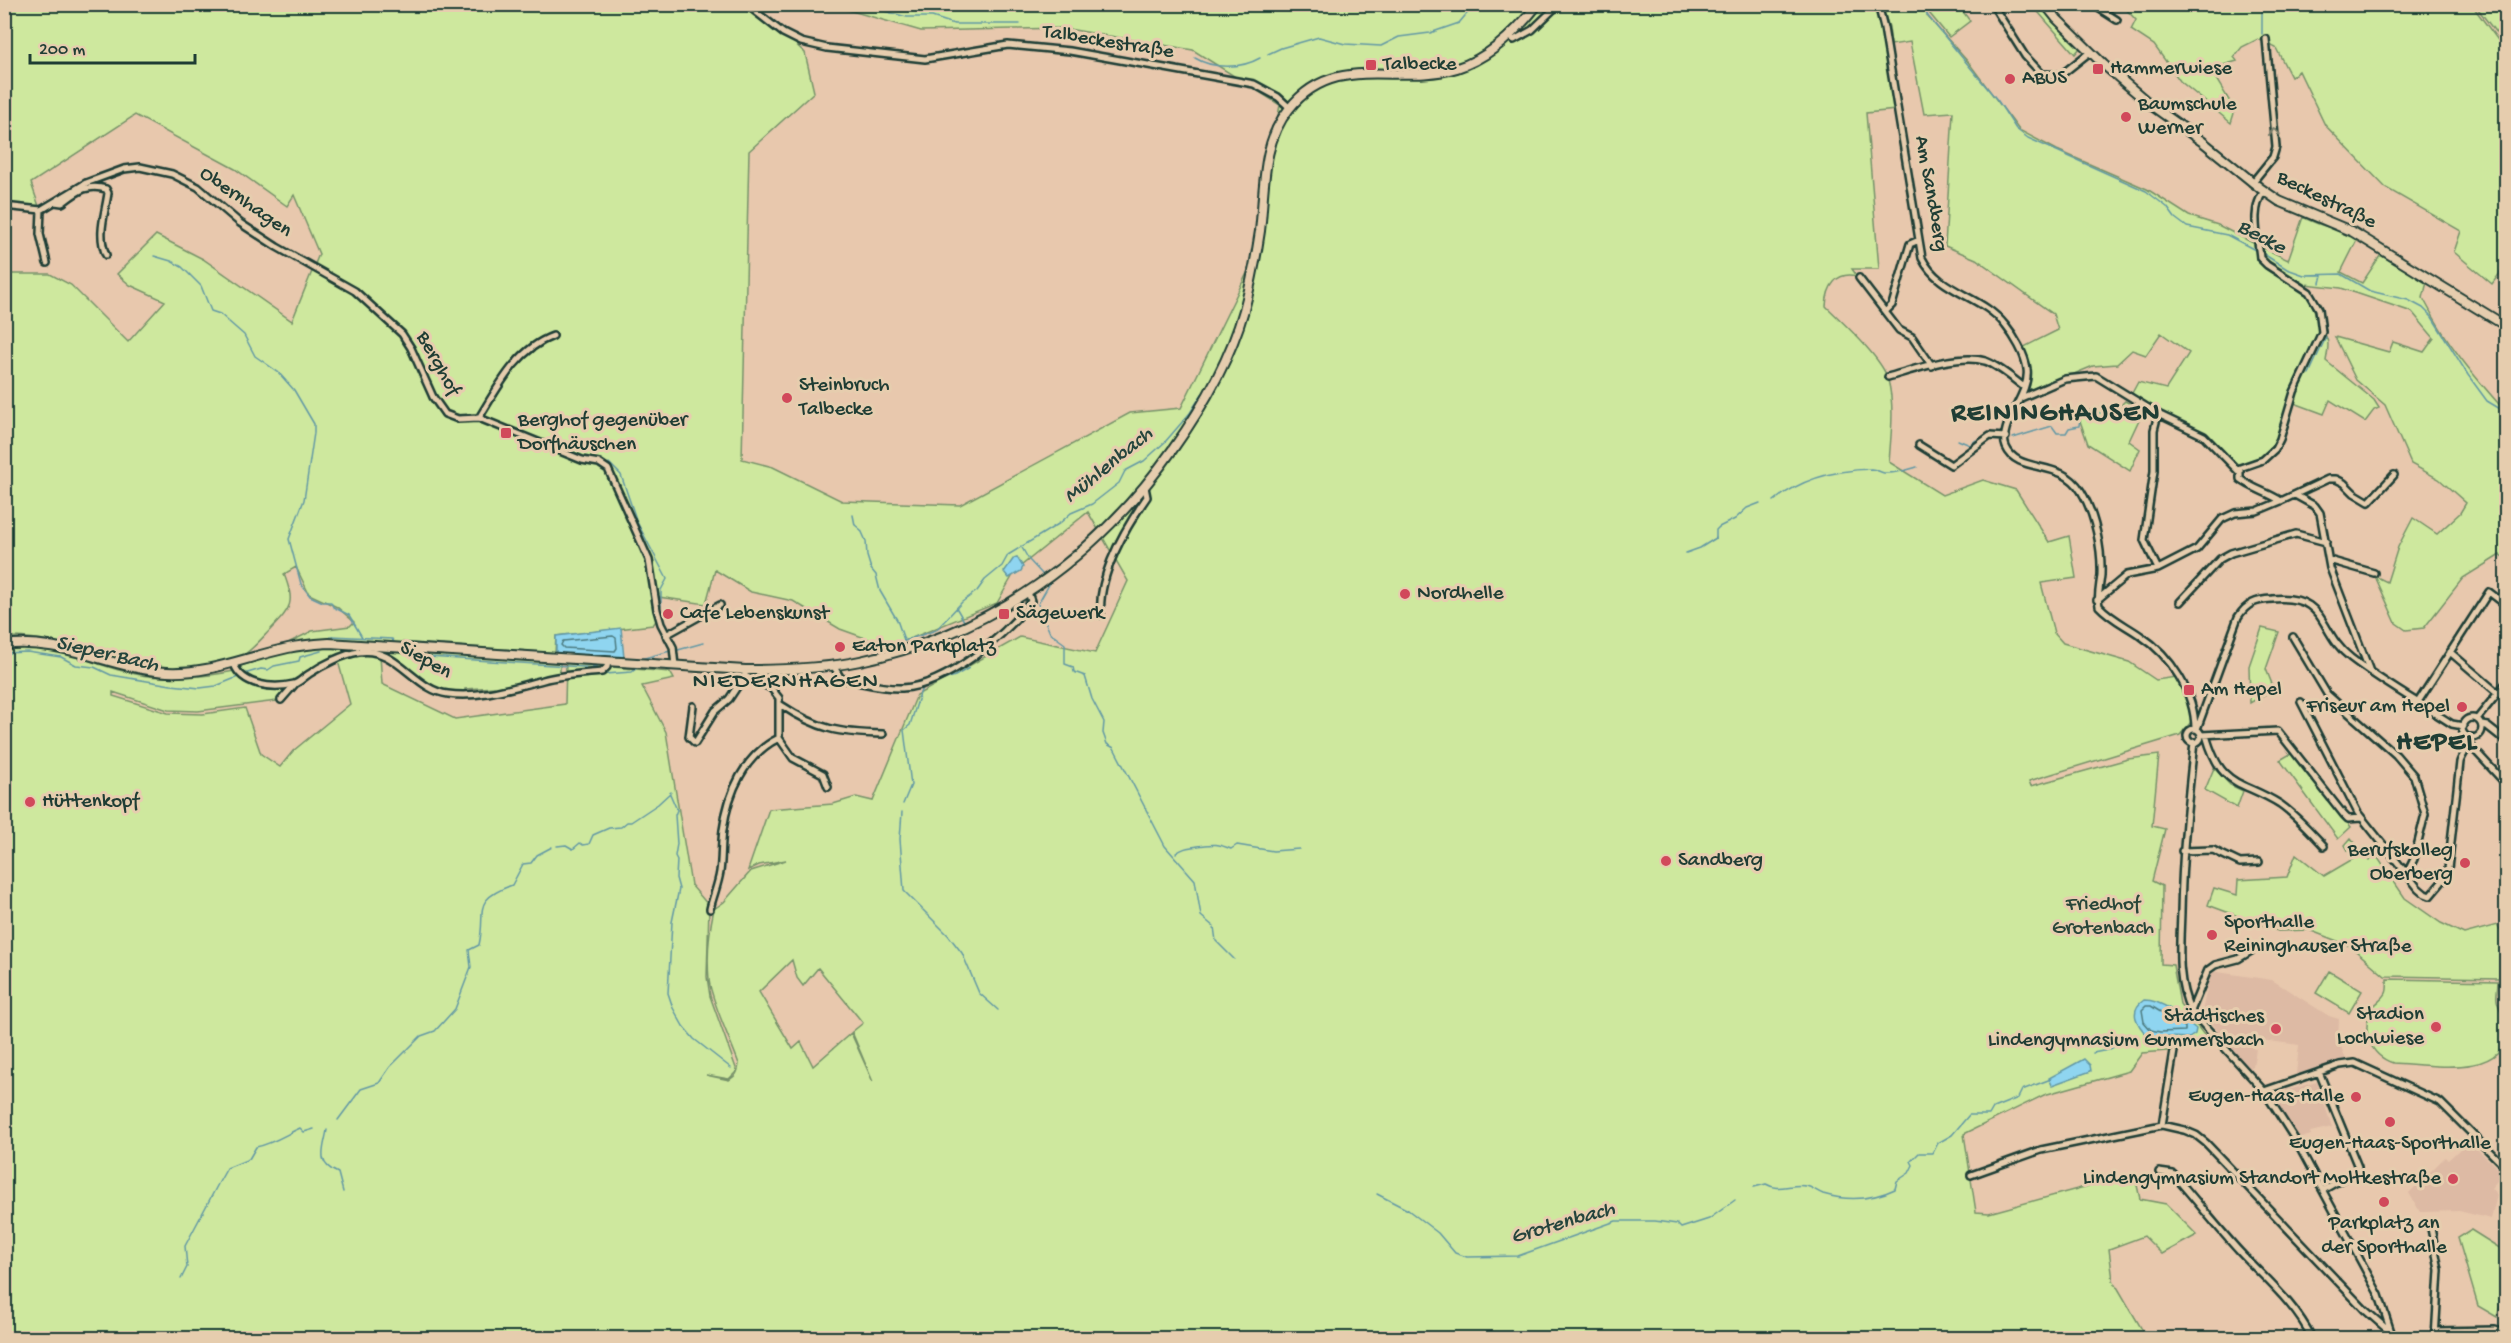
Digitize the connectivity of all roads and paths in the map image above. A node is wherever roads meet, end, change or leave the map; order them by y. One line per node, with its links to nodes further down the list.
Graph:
1 (746, 4): 12 (street, Talbeckestraße)
2 (1538, 4): 9 (main road)
3 (1559, 4): 9 (street)
4 (1878, 4): 18 (street, Am Sandberg)
5 (2045, 4): 11 (main road, Beckestraße)
6 (2092, 4): 8 (street)
7 (1994, 7): 11 (street)
8 (2117, 20)
9 (1508, 36): 12 (main road)
10 (2266, 39): 13 (street, one-way to 10)
11 (2090, 52): 13 (main road, Beckestraße)
12 (1290, 108): 36 (main road)
13 (2252, 183): 14 (main road, Beckestraße)
14 (2264, 191): 24 (main road, Beckestraße); 34 (street)
15 (56, 202): 17 (street, Obernhagen); 19 (street, Obernhagen); 22 (street, Obernhagen)
16 (4, 206): 17 (street)
17 (41, 210): 20 (street)
18 (1919, 240): 23 (street); 28 (street, Am Sandberg)
19 (106, 255)
20 (47, 262)
21 (1859, 278): 23 (street)
22 (346, 285): 31 (street, Berghof)
23 (1886, 311): 26 (street)
24 (2506, 326)
25 (553, 336): 31 (street, Berghof)
26 (1932, 366): 27 (street); 28 (street)
27 (1888, 377)
28 (2024, 387): 29 (street, Am Sandberg)
29 (2021, 398): 30 (street); 32 (street, Am Sandberg)
30 (2158, 414): 34 (street); 41 (street)
31 (479, 418): 49 (street, Berghof)
32 (2006, 437): 33 (street); 44 (street)
33 (1919, 445)
34 (2239, 471): 38 (street)
35 (2394, 475): 37 (street)
36 (1145, 487): 43 (main road); 48 (street)
37 (2295, 495): 38 (street); 39 (street)
38 (2281, 501): 41 (street)
39 (2326, 542): 40 (street); 45 (street)
40 (2330, 560): 42 (street); 57 (street)
41 (2158, 569): 44 (street)
42 (2374, 573)
43 (1028, 592): 55 (main road); 55 (street)
44 (2097, 600): 70 (street)
45 (2180, 602)
46 (720, 605): 49 (street)
47 (2506, 605): 52 (street)
48 (1101, 615)
49 (666, 635): 56 (street)
50 (2293, 637): 84 (street)
51 (4, 645): 54 (main road)
52 (2450, 652): 61 (street); 64 (street)
53 (608, 661): 54 (main road); 56 (main road); 60 (street, Siepen)
54 (234, 664): 60 (street)
55 (833, 665): 58 (main road)
56 (675, 666): 58 (main road)
57 (2370, 671): 64 (street); 70 (street)
58 (745, 673): 65 (street); 66 (street)
59 (2506, 683): 61 (street)
60 (296, 684): 62 (street)
61 (2499, 694): 67 (street)
62 (281, 700)
63 (2301, 702): 80 (street)
64 (2418, 702): 69 (street)
65 (781, 705): 71 (street); 74 (street)
66 (693, 706)
67 (2477, 719): 68 (street); 69 (street)
68 (2482, 725): 73 (street); 75 (street)
69 (2463, 726): 73 (street)
70 (2196, 729): 72 (street); 76 (street)
71 (883, 734)
72 (2203, 735): 76 (street); 80 (street); 81 (street)
73 (2471, 737): 77 (street)
74 (780, 738): 79 (street); 85 (street)
75 (2506, 741)
76 (2194, 742): 82 (street)
77 (2470, 745): 78 (street); 84 (street)
78 (2506, 784)
79 (828, 787)
80 (2361, 818): 84 (street)
81 (2324, 846)
82 (2182, 851): 83 (street); 87 (street)
83 (2259, 862)
84 (2407, 873)
85 (710, 909)
86 (2251, 951): 87 (street)
87 (2191, 1011): 90 (street)
88 (2174, 1051): 91 (street)
89 (2319, 1072): 90 (street); 92 (street); 95 (street)
90 (2264, 1091): 95 (street)
91 (2162, 1125): 94 (street); 98 (street)
92 (2506, 1168)
93 (2159, 1172): 100 (street)
94 (1971, 1175)
95 (2323, 1190): 98 (street)
96 (2430, 1223): 97 (street)
97 (2435, 1330): 99 (street); 102 (street)
98 (2391, 1332): 101 (street)
99 (2506, 1333)
100 (2312, 1338)
101 (2396, 1338)
102 (2435, 1338)

